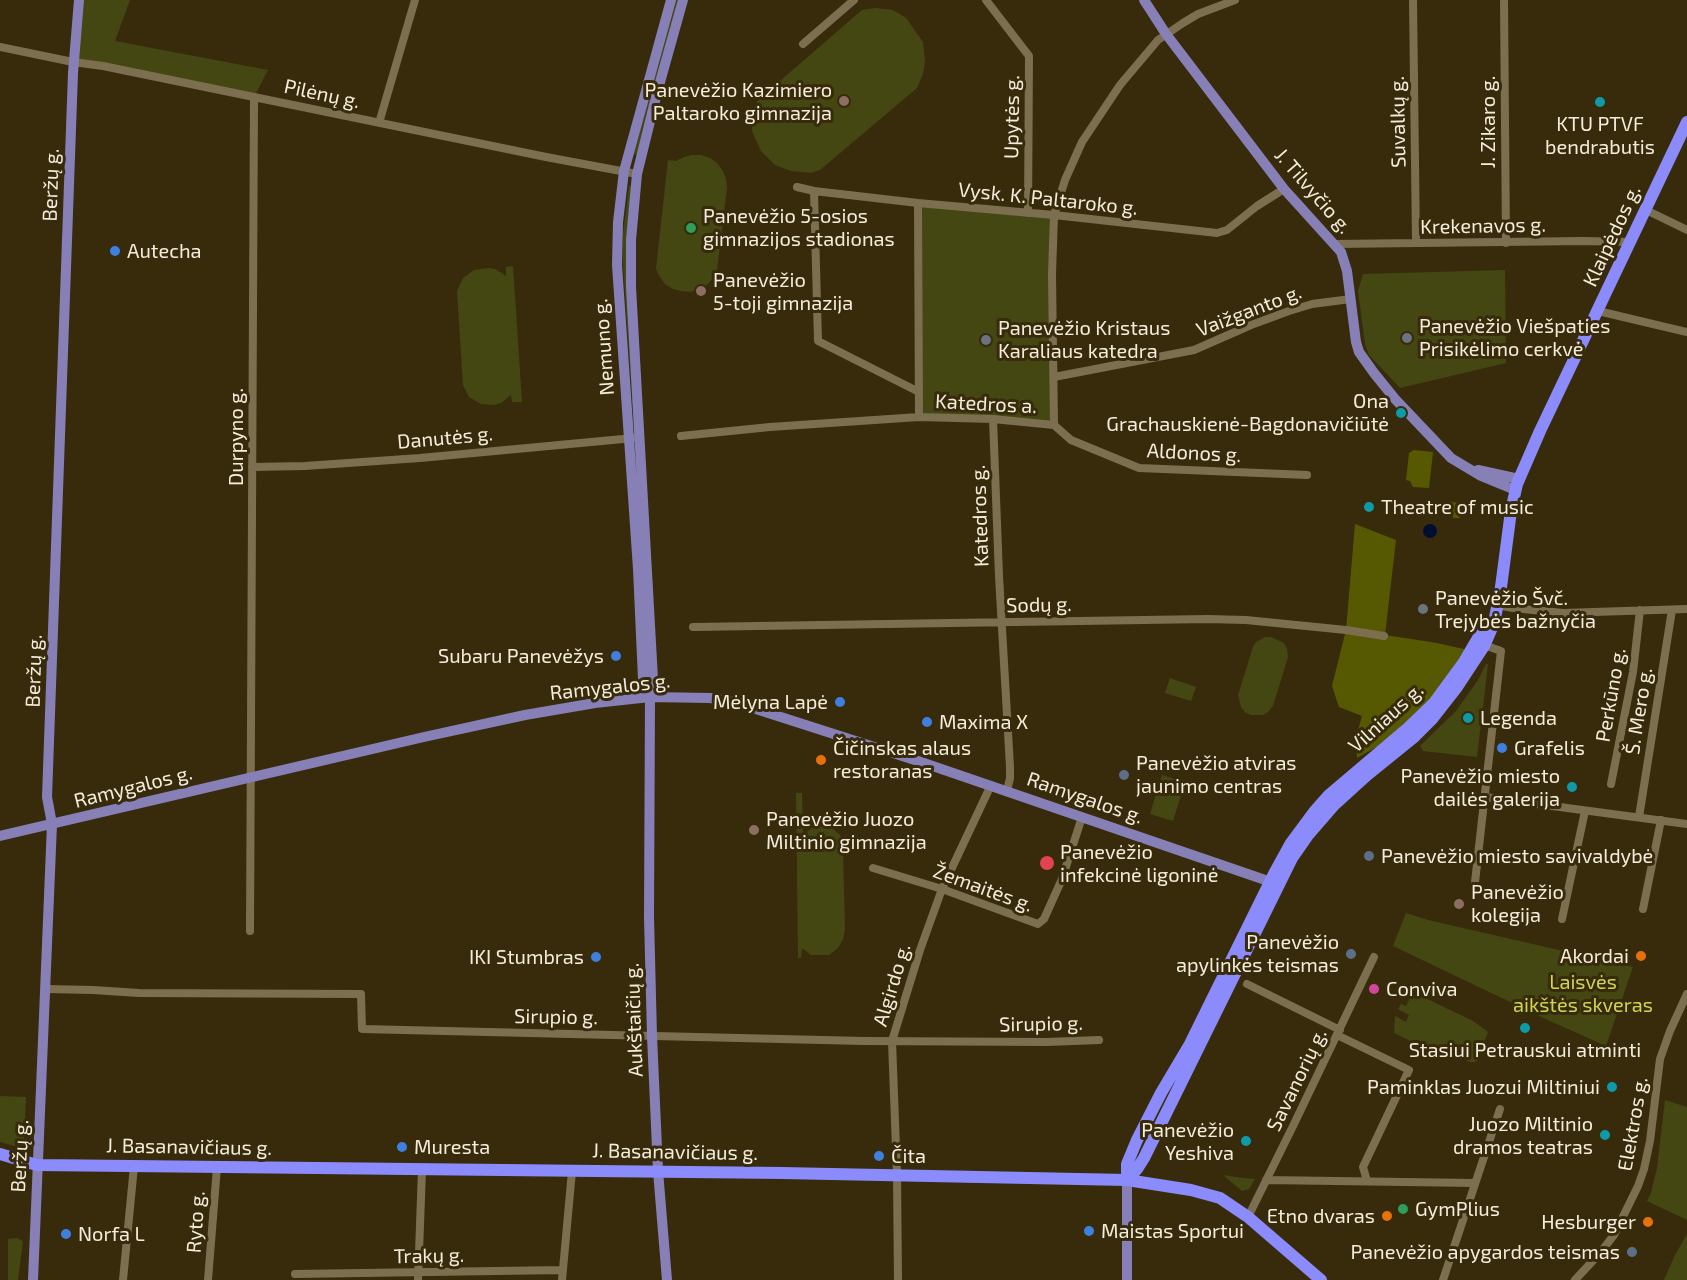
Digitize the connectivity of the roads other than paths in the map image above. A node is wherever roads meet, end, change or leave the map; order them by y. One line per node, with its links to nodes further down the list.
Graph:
1 (79, 0): 14 (main road, Beržų g.)
2 (415, 0): 16 (street)
3 (671, 0): 18 (main road, Nemuno g.)
4 (683, 0): 19 (main road, Nemuno g.)
5 (854, 0): 12 (street)
6 (986, 0): 25 (street, Upytės g.)
7 (1144, 0): 11 (main road, J. Tilvyčio g.)
8 (1236, 0): 11 (street, Katedros a.)
9 (1413, 0): 29 (street, Suvalkų g.)
10 (1504, 0): 30 (street, J. Zikaro g.)
11 (1166, 34): 21 (main road, J. Tilvyčio g.); 26 (street, Katedros a.)
12 (803, 44)
13 (0, 47): 14 (street, Pilėnų g.)
14 (73, 62): 15 (street, Pilėnų g.); 65 (main road, Beržų g.)
15 (254, 97): 16 (street, Pilėnų g.); 43 (street, Durpyno g.)
16 (379, 123): 18 (street, Pilėnų g.)
17 (1686, 126): 24 (highway, Klaipėdos g.)
18 (624, 171): 19 (street, Pilėnų g.); 42 (main road, Nemuno g.)
19 (637, 174): 41 (main road, Nemuno g.)
20 (797, 187): 22 (street, Vysk. K. Paltaroko g.)
21 (1284, 189): 26 (street, Vysk. K. Paltaroko g.); 31 (main road, J. Tilvyčio g.)
22 (814, 191): 23 (street, Vysk. K. Paltaroko g.); 36 (street)
23 (918, 203): 25 (street, Vysk. K. Paltaroko g.); 36 (street, Katedros a.)
24 (1646, 210): 27 (street); 28 (highway, Klaipėdos g.)
25 (1028, 213): 26 (street, Vysk. K. Paltaroko g.)
26 (1054, 214): 35 (street, Katedros a.)
27 (1687, 230)
28 (1631, 242): 30 (street, Krekenavos g.); 33 (highway, Klaipėdos g.)
29 (1416, 243): 30 (street, Krekenavos g.); 31 (street, Krekenavos g.)
30 (1506, 243)
31 (1335, 244): 32 (main road, J. Tilvyčio g.)
32 (1351, 299): 35 (street, Vaižganto g.); 45 (main road, J. Tilvyčio g.)
33 (1599, 310): 34 (street); 45 (highway, Klaipėdos g.)
34 (1687, 332)
35 (1054, 378): 39 (street, Katedros a.)
36 (919, 392): 37 (street, Katedros a.)
37 (919, 417): 38 (street, Katedros a.); 40 (street)
38 (993, 419): 39 (street, Katedros a.); 50 (street, Katedros g.)
39 (1054, 425): 44 (street, Aldonos g.)
40 (681, 436)
41 (641, 437): 42 (street, Danutės g.); 54 (main road, Nemuno g.)
42 (628, 439): 43 (street, Danutės g.); 54 (main road, Nemuno g.)
43 (252, 467): 56 (street, Durpyno g.)
44 (1307, 475)
45 (1517, 484): 46 (highway, Klaipėdos g.)
46 (1497, 605): 48 (street); 53 (highway, Vilniaus g.)
47 (1687, 609): 49 (street)
48 (1640, 610): 49 (street); 57 (street, Perkūno g.)
49 (1672, 610): 63 (street, Š. Mero g.)
50 (1002, 622): 51 (street, Sodų g.); 52 (street, Sodų g.); 59 (street, Katedros g.)
51 (693, 627)
52 (1384, 636)
53 (1480, 644): 60 (street); 69 (highway, Vilniaus g.)
54 (650, 697): 55 (main road, Nemuno g.); 56 (main road, Ramygalos g.); 58 (main road, Ramygalos g.)
55 (650, 758): 80 (main road, Aukštaičių g.)
56 (251, 777): 65 (main road, Ramygalos g.); 74 (street, Durpyno g.)
57 (1611, 784)
58 (991, 785): 59 (main road, Ramygalos g.); 70 (street, Algirdo g.)
59 (1007, 791): 62 (main road, Ramygalos g.)
60 (1485, 797): 61 (street); 71 (street)
61 (1585, 811): 63 (street); 73 (street)
62 (1082, 817): 69 (main road, Ramygalos g.); 70 (street, Žemaitės g.)
63 (1639, 817): 64 (street)
64 (1661, 820): 66 (street); 72 (street)
65 (52, 824): 67 (main road, Ramygalos g.); 77 (main road, Beržų g.)
66 (1687, 824)
67 (0, 836)
68 (873, 868): 70 (street, Žemaitės g.)
69 (1275, 883): 92 (highway, Vilniaus g.)
70 (942, 889): 82 (street, Algirdo g.)
71 (1474, 891)
72 (1642, 909)
73 (1562, 919)
74 (250, 931)
75 (1374, 957): 79 (street, Savanorių g.)
76 (1247, 984): 79 (street)
77 (46, 989): 80 (street, Sirupio g.); 85 (main road, Beržų g.)
78 (1687, 994): 109 (street, Elektros g.)
79 (1338, 1033): 93 (street, Savanorių g.); 94 (street)
80 (651, 1036): 82 (street, Sirupio g.); 90 (main road, Aukštaičių g.)
81 (1099, 1040): 82 (street, Sirupio g.)
82 (892, 1041): 91 (street, Algirdo g.)
83 (1500, 1109): 95 (street)
84 (0, 1154): 85 (highway, J. Basanavičiaus g.)
85 (37, 1165): 86 (highway, J. Basanavičiaus g.); 100 (main road, Beržų g.)
86 (134, 1166): 87 (highway, J. Basanavičiaus g.); 101 (street)
87 (216, 1167): 88 (highway, J. Basanavičiaus g.); 102 (street, Ryto g.)
88 (422, 1170): 89 (highway, J. Basanavičiaus g.); 99 (street)
89 (572, 1171): 90 (highway, J. Basanavičiaus g.); 97 (street)
90 (658, 1171): 91 (highway, J. Basanavičiaus g.); 104 (main road, Aukštaičių g.)
91 (897, 1175): 92 (highway, J. Basanavičiaus g.); 105 (street, Algirdo g.)
92 (1127, 1180): 96 (highway, J. Basanavičiaus g.); 106 (main road)
93 (1266, 1180): 94 (street); 96 (street, Savanorių g.)
94 (1367, 1181): 95 (street)
95 (1475, 1183): 108 (street)
96 (1248, 1217): 107 (highway, J. Basanavičiaus g.)
97 (563, 1270): 99 (street, Trakų g.); 103 (street)
98 (295, 1274): 99 (street, Trakų g.)
99 (418, 1276)
100 (33, 1280)
101 (123, 1280)
102 (208, 1280)
103 (562, 1280)
104 (667, 1280)
105 (898, 1280)
106 (1127, 1280)
107 (1321, 1280)
108 (1443, 1280)
109 (1575, 1280)

